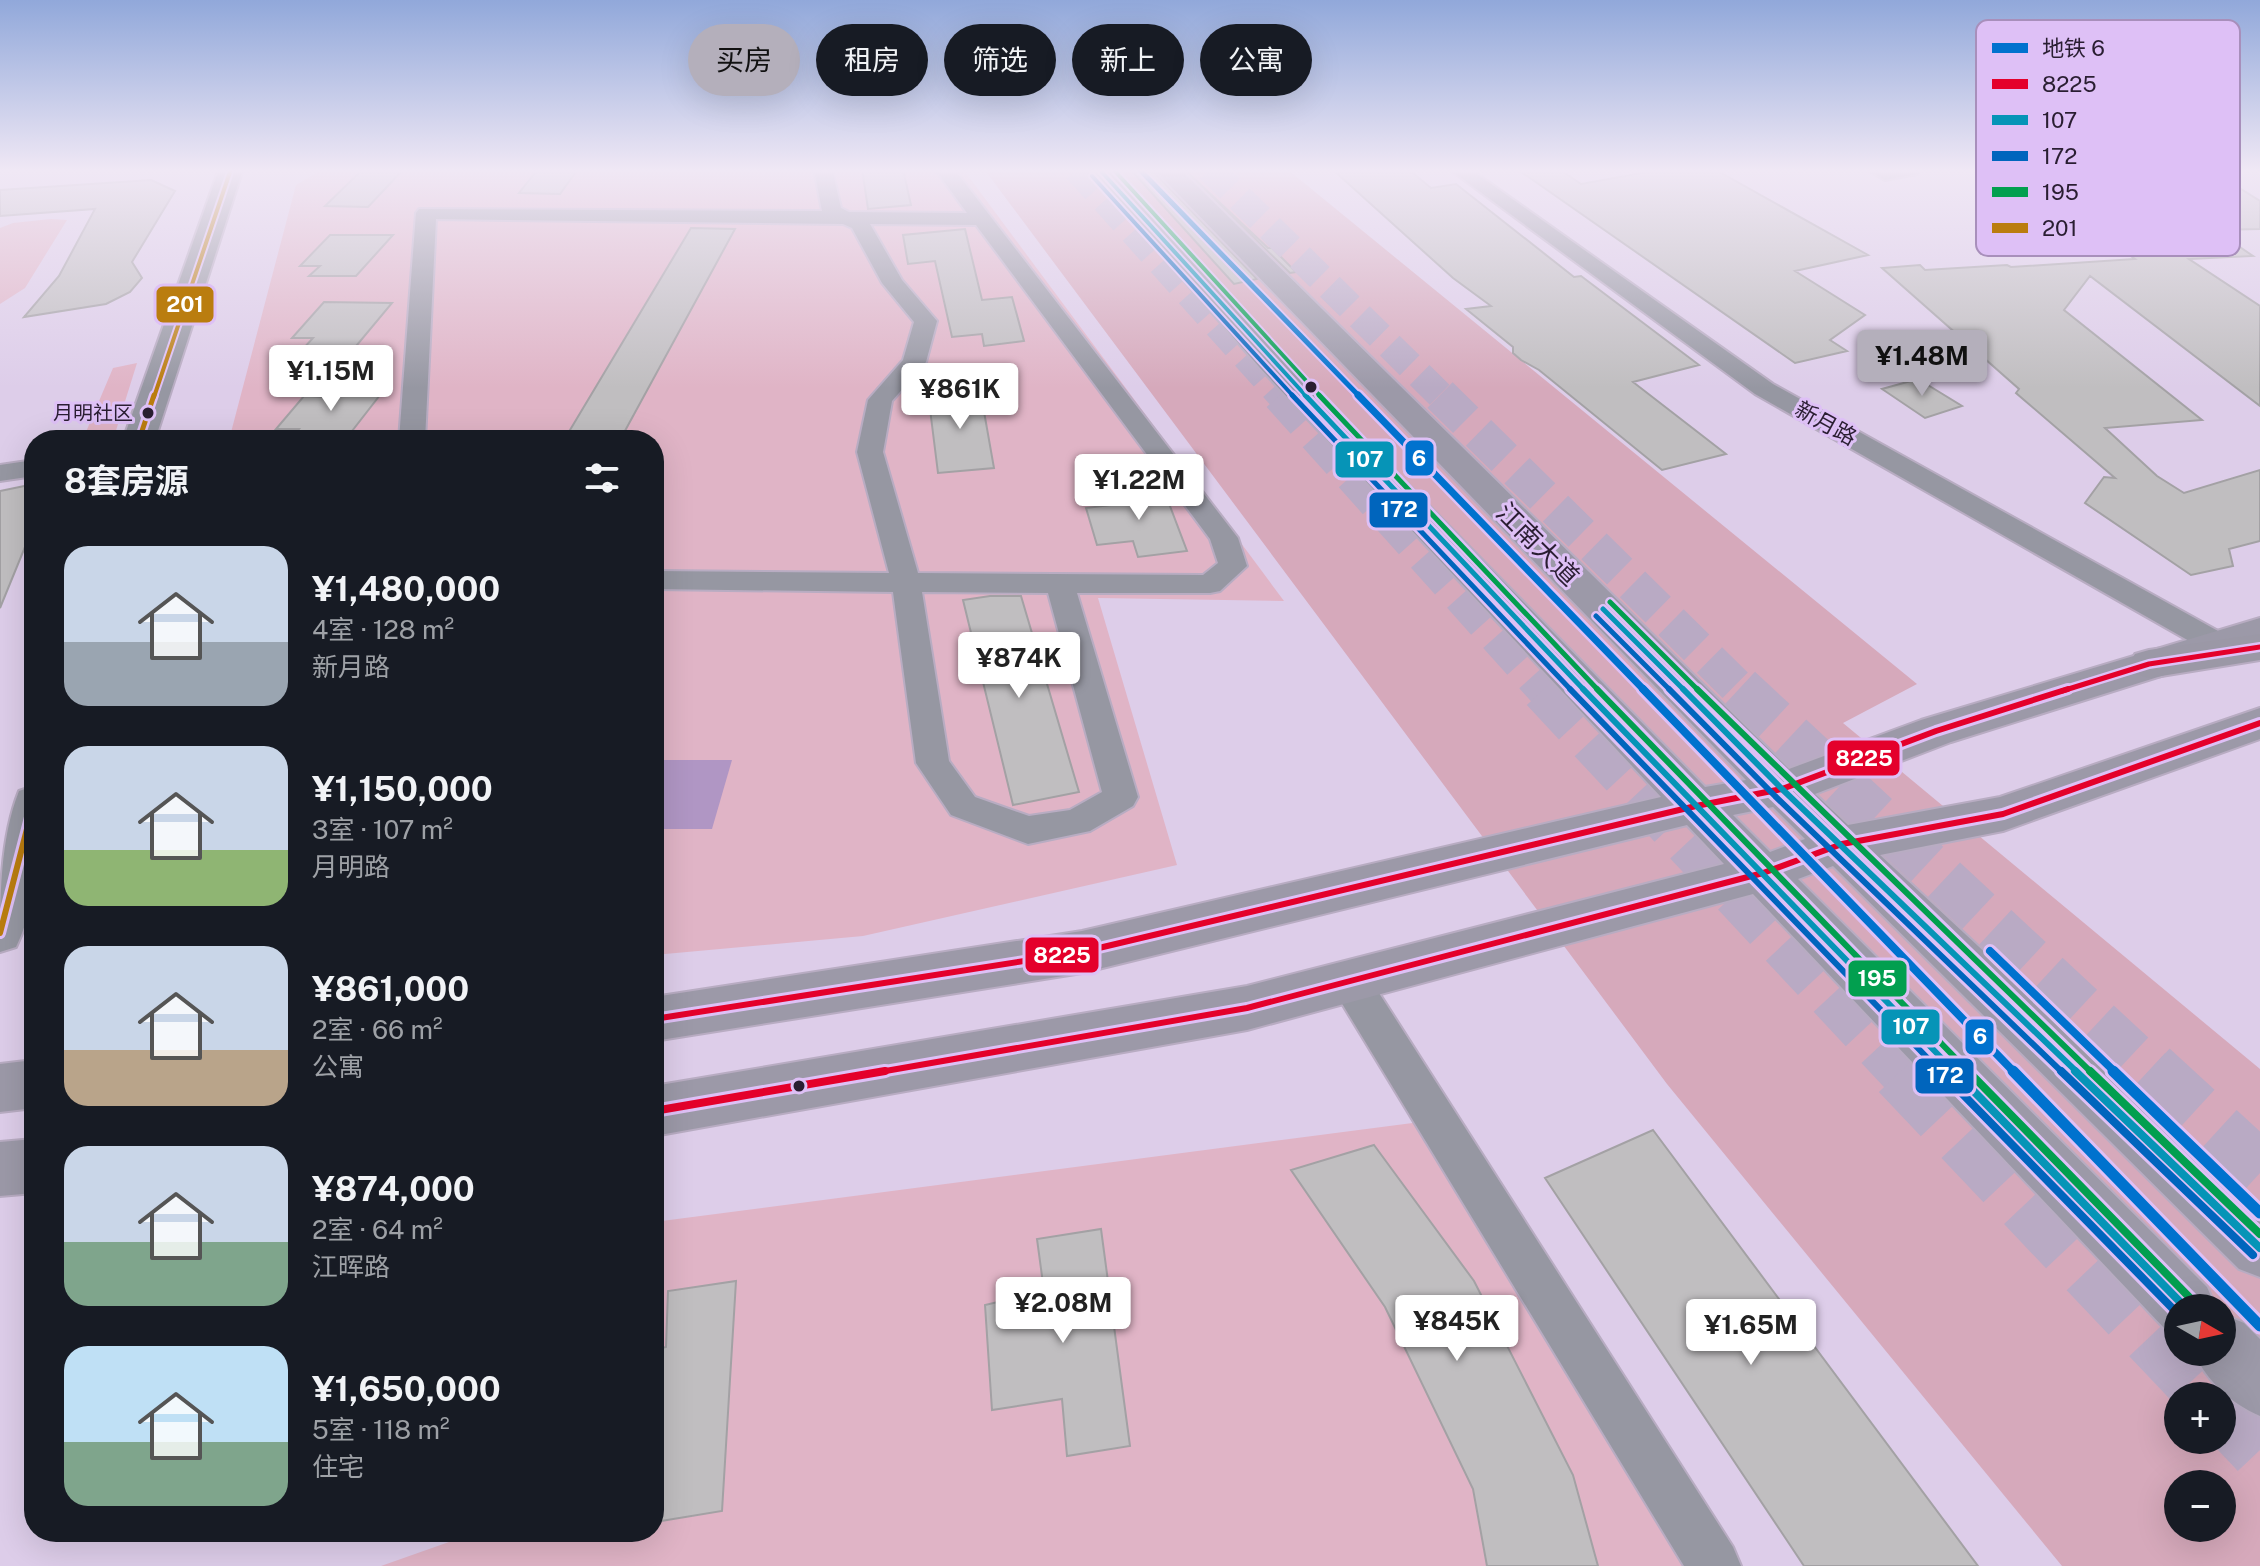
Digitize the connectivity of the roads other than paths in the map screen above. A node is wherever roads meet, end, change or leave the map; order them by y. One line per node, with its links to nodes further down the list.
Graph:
1 (206, 242): 8 (street)
2 (424, 242): 9 (street)
3 (870, 242): 13 (street)
4 (999, 242): 14 (street)
5 (1164, 242): 21 (main road)
6 (1241, 242): 20 (main road, 江南大道)
7 (1560, 242): 16 (street, 新月路)
8 (142, 430)
9 (413, 430)
10 (24, 469): 11 (street)
11 (0, 473)
12 (664, 580): 13 (street)
13 (906, 582): 14 (street); 14 (street)
14 (1060, 584)
15 (2260, 631): 16 (main road)
16 (2216, 643): 18 (main road)
17 (2260, 647): 18 (highway)
18 (2149, 664): 20 (main road)
19 (2260, 723): 23 (main road)
20 (1782, 789): 21 (main road); 23 (main road, 江南大道)
21 (1696, 806): 24 (main road); 27 (main road)
22 (24, 841): 25 (street)
23 (1842, 844): 24 (main road); 33 (main road, 江南大道)
24 (1763, 873): 26 (main road); 34 (main road)
25 (0, 933)
26 (1349, 980): 30 (main road); 37 (street)
27 (664, 1017)
28 (24, 1085): 29 (main road)
29 (0, 1088)
30 (664, 1109)
31 (24, 1167): 32 (main road)
32 (0, 1169)
33 (2260, 1248)
34 (2172, 1294)
35 (2236, 1359): 36 (main road)
36 (2260, 1384)
37 (1714, 1566)

